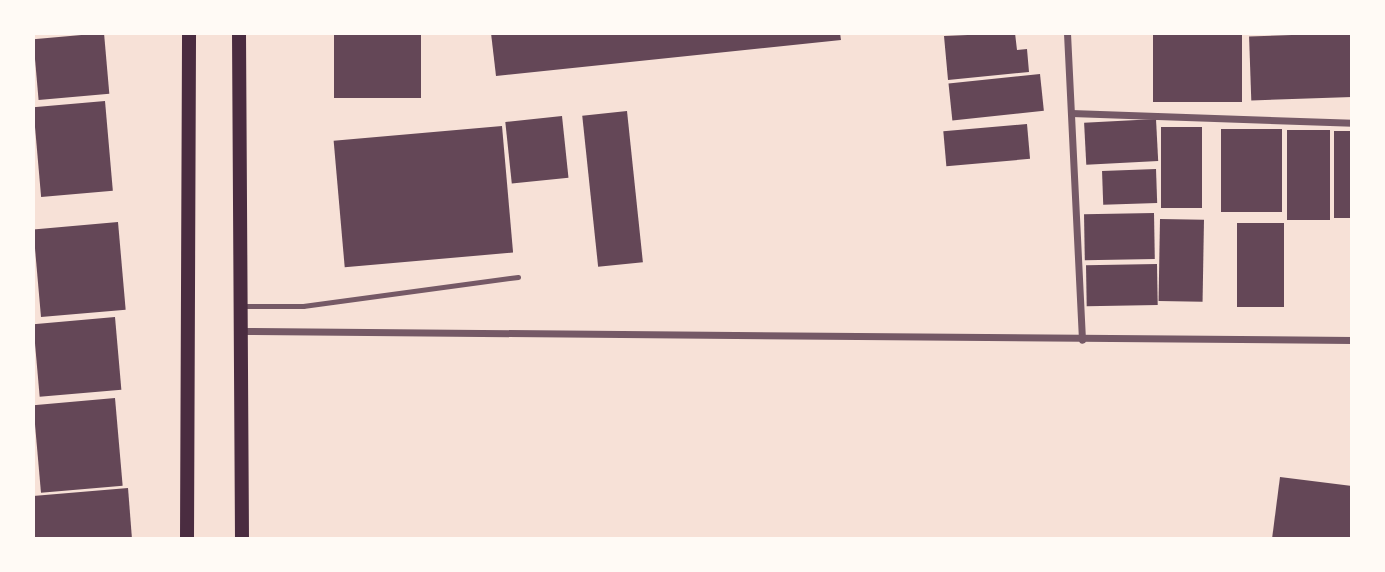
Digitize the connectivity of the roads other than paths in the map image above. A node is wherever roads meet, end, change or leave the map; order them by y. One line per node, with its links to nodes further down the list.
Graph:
1 (188, 33): 11 (main road)
2 (239, 33): 7 (main road)
3 (1068, 33): 4 (street)
4 (1071, 113): 5 (street); 9 (street)
5 (1352, 123)
6 (518, 277): 7 (lane)
7 (243, 306): 8 (main road)
8 (243, 331): 9 (street); 12 (main road)
9 (1082, 340): 10 (street)
10 (1352, 340)
11 (187, 539)
12 (242, 539)

